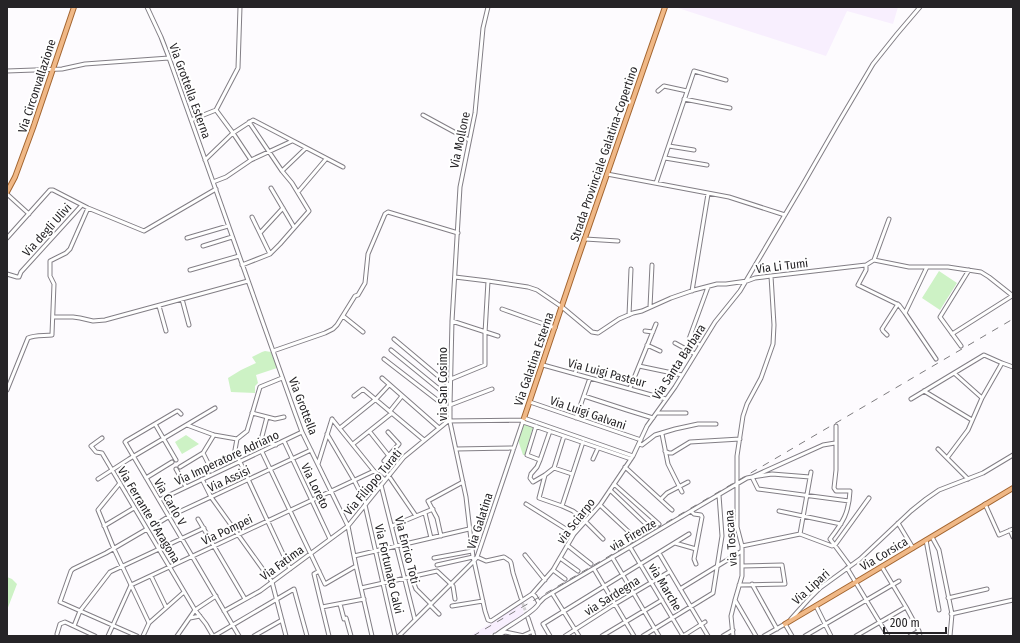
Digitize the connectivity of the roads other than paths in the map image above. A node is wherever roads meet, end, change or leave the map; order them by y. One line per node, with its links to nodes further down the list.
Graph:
1 (74, 7): 8 (main road, Via Circonvallazione)
2 (147, 7): 7 (street, Via Grottella Esterna)
3 (240, 7): 15 (street)
4 (488, 7): 20 (street, Via Mollone)
5 (665, 7): 33 (main road, Strada Provinciale Galatina-Copertino)
6 (920, 7): 45 (street, Via Santa Barbara)
7 (169, 58): 8 (street); 17 (street, Via Grottella Esterna)
8 (53, 70): 9 (street); 39 (main road, Via Circonvallazione)
9 (7, 71)
10 (726, 80): 11 (street)
11 (687, 91): 12 (street); 13 (street)
12 (658, 92)
13 (684, 99): 14 (street); 22 (street)
14 (730, 108)
15 (216, 110): 17 (street); 19 (street)
16 (423, 115): 20 (street)
17 (191, 120): 28 (street, Via Grottella Esterna)
18 (249, 122): 19 (street); 21 (street); 25 (street)
19 (233, 133): 28 (street); 29 (street)
20 (469, 140): 51 (street, Via Mollone)
21 (292, 141): 23 (street); 25 (street)
22 (669, 146): 24 (street); 26 (street)
23 (306, 148): 27 (street); 32 (street)
24 (694, 150)
25 (269, 152): 29 (street); 32 (street)
26 (665, 158): 30 (street); 35 (street)
27 (326, 159): 31 (street); 38 (street)
28 (205, 160): 34 (street, Via Grottella Esterna)
29 (251, 160): 34 (street)
30 (707, 165)
31 (343, 168)
32 (282, 171): 38 (street)
33 (608, 174): 35 (street); 55 (main road, Strada Provinciale Galatina-Copertino)
34 (213, 182): 37 (street, Via Grottella)
35 (656, 183): 40 (street)
36 (271, 188): 43 (street)
37 (216, 190): 42 (street); 48 (street, Via Grottella)
38 (298, 192): 49 (street)
39 (7, 193): 44 (street)
40 (708, 194): 45 (street); 75 (street)
41 (82, 205): 42 (street); 44 (street); 68 (street, Via degli Ulivi)
42 (88, 208): 86 (street)
43 (283, 208): 49 (street); 50 (street)
44 (29, 214): 53 (street)
45 (785, 215): 73 (street, Via Santa Barbara)
46 (252, 217): 50 (street)
47 (889, 218): 60 (street)
48 (228, 226): 52 (street, Via Grottella); 54 (street)
49 (294, 227): 58 (street)
50 (260, 233): 58 (street)
51 (458, 233): 70 (street, Via Mollone); 85 (street)
52 (232, 237): 57 (street); 59 (street, Via Grottella)
53 (7, 238)
54 (188, 238)
55 (585, 239): 56 (street); 80 (main road, Strada Provinciale Galatina-Copertino)
56 (618, 241)
57 (203, 246)
58 (270, 254): 63 (street)
59 (239, 256): 63 (street, Via Grottella); 66 (street)
60 (874, 260): 62 (street, Via Li Tumi); 64 (street)
61 (652, 265): 81 (street)
62 (866, 265): 69 (street, Via Li Tumi); 78 (street)
63 (242, 266): 71 (street, Via Grottella)
64 (927, 267): 67 (street); 83 (street)
65 (631, 269): 84 (street)
66 (190, 270)
67 (969, 270): 76 (street); 96 (street)
68 (7, 274)
69 (771, 276): 73 (street, Via Li Tumi); 170 (street, via Toscana)
70 (455, 277): 72 (street); 87 (street, via San Cosimo)
71 (248, 281): 77 (street); 105 (street, Via Grottella)
72 (488, 281): 80 (street); 95 (street)
73 (747, 281): 74 (street, Via Li Tumi); 102 (street, Via Santa Barbara)
74 (708, 287): 75 (street, Via Li Tumi); 102 (street)
75 (692, 291): 81 (street, Via Li Tumi)
76 (1013, 296): 96 (street)
77 (182, 299): 79 (street); 89 (street)
78 (898, 304): 83 (street); 97 (street)
79 (160, 306): 86 (street); 91 (street)
80 (562, 307): 84 (street, Via Li Tumi); 90 (main road, Via Galatina Esterna)
81 (650, 307): 84 (street, Via Li Tumi)
82 (502, 309): 90 (street)
83 (905, 313): 109 (street)
84 (629, 315)
85 (342, 316): 93 (street); 105 (street)
86 (53, 317): 126 (street)
87 (452, 321): 95 (street); 121 (street, via San Cosimo)
88 (656, 324): 94 (street)
89 (189, 325)
90 (555, 328): 112 (main road, Via Galatina Esterna)
91 (166, 331)
92 (645, 331): 94 (street)
93 (363, 332)
94 (653, 332): 101 (street)
95 (485, 333): 98 (street); 121 (street)
96 (952, 334): 103 (street)
97 (887, 335)
98 (498, 336)
99 (394, 339): 123 (street)
100 (675, 343): 107 (street)
101 (648, 345): 106 (street); 113 (street)
102 (700, 345): 107 (street, Via Santa Barbara)
103 (961, 346)
104 (391, 350): 131 (street)
105 (273, 351): 118 (street, Via Grottella)
106 (660, 351)
107 (695, 354): 117 (street, Via Santa Barbara)
108 (384, 358): 139 (street)
109 (936, 359)
110 (1002, 362): 114 (street); 116 (street); 132 (street)
111 (579, 364): 115 (street)
112 (543, 365): 115 (street, Via Luigi Pasteur); 136 (main road, Via Galatina Esterna)
113 (639, 366): 117 (street); 124 (street)
114 (1013, 367)
115 (575, 373): 120 (street, Via Luigi Pasteur)
116 (954, 373): 127 (street); 132 (street)
117 (682, 375): 134 (street, Via Santa Barbara)
118 (282, 378): 142 (street); 160 (street, Via Grottella)
119 (382, 378): 122 (street)
120 (590, 378): 124 (street, Via Luigi Pasteur); 130 (street)
121 (451, 379): 123 (street, via San Cosimo)
122 (389, 385): 129 (street); 133 (street)
123 (450, 386): 131 (street, via San Cosimo)
124 (630, 388): 134 (street, Via Luigi Pasteur)
125 (492, 389): 137 (street)
126 (7, 390)
127 (924, 391): 135 (street); 150 (street)
128 (354, 396): 133 (street)
129 (402, 396): 140 (street); 158 (street)
130 (584, 396): 147 (street); 148 (street)
131 (450, 398): 137 (street, via San Cosimo)
132 (982, 398): 150 (street)
133 (376, 399): 140 (street); 157 (street)
134 (666, 399): 141 (street, Via Santa Barbara)
135 (911, 399)
136 (530, 402): 147 (street, Via Luigi Galvani); 149 (main road, Via Galatina Esterna)
137 (450, 405): 139 (street, via San Cosimo)
138 (215, 408): 154 (street)
139 (450, 410): 151 (street, via San Cosimo)
140 (391, 412): 161 (street); 171 (street)
141 (657, 412): 144 (street); 148 (street, Via Santa Barbara)
142 (252, 413): 145 (street); 169 (street)
143 (181, 414): 152 (street)
144 (686, 414)
145 (267, 417): 146 (street); 174 (street)
146 (284, 417)
147 (576, 418): 172 (street, Via Luigi Galvani)
148 (653, 418): 172 (street, Via Santa Barbara)
149 (523, 420): 151 (street); 155 (street); 180 (street, Via Galatina); 193 (street)
150 (972, 420): 194 (street)
151 (450, 422): 158 (street, Via Filippo Turati); 182 (street, via San Cosimo)
152 (155, 424): 168 (street); 190 (street, Via Carlo V)
153 (716, 424): 164 (street)
154 (187, 425): 165 (street); 168 (street)
155 (536, 426): 159 (street); 197 (street)
156 (836, 426): 176 (street)
157 (340, 428): 163 (street); 177 (street)
158 (439, 428): 171 (street, Via Filippo Turati)
159 (550, 431): 166 (street); 197 (street)
160 (302, 432): 173 (street, Via Imperatore Adriano); 185 (street, Via Grottella)
161 (370, 432): 177 (street); 191 (street)
162 (388, 432): 191 (street)
163 (327, 434): 203 (street); 225 (street, Via Fortunato Calvi)
164 (662, 434): 178 (street); 186 (street)
165 (214, 435): 169 (street); 188 (street)
166 (564, 436): 175 (street); 206 (street)
167 (102, 438): 209 (street, Via Ferrante d'Aragona)
168 (164, 439): 190 (street); 196 (street)
169 (237, 439): 192 (street)
170 (740, 439): 186 (street); 231 (street, via Toscana)
171 (424, 440): 202 (street, Via Filippo Turati)
172 (641, 440): 178 (street, Via Santa Barbara)
173 (284, 441): 179 (street, Via Imperatore Adriano); 195 (street, Via Loreto)
174 (266, 442): 179 (street); 184 (street)
175 (583, 442): 181 (street); 214 (street)
176 (835, 443): 210 (street, via Firenze); 246 (street)
177 (353, 444): 211 (street)
178 (639, 444): 193 (street, Via Santa Barbara)
179 (276, 445): 184 (street, Via Imperatore Adriano)
180 (514, 448): 182 (street); 310 (street, Via Galatina)
181 (598, 448): 193 (street); 198 (street)
182 (456, 449): 227 (street, via San Cosimo)
183 (938, 449): 194 (street)
184 (266, 450): 187 (street, Via Imperatore Adriano)
185 (311, 450): 195 (street, Via Assisi); 203 (street, Via Grottella)
186 (665, 451): 234 (street)
187 (262, 452): 201 (street, Via Imperatore Adriano); 208 (street)
188 (203, 453): 204 (street); 213 (street)
189 (1013, 455): 223 (street, Via Lipari)
190 (133, 456): 209 (street); 220 (street, Via Carlo V)
191 (389, 456): 199 (street); 202 (street)
192 (238, 458): 201 (street); 213 (street)
193 (632, 458): 205 (street, via Sciarpo)
194 (947, 458): 223 (street)
195 (292, 459): 208 (street, Via Assisi); 245 (street, Via Loreto)
196 (176, 460)
197 (540, 460): 216 (street)
198 (593, 460)
199 (384, 461)
200 (172, 462): 220 (street)
201 (240, 462): 213 (street, Via Imperatore Adriano); 224 (street)
202 (398, 463): 217 (street, Via Filippo Turati)
203 (318, 464): 236 (street, Via Grottella)
204 (180, 467)
205 (625, 467): 230 (street, via Sciarpo); 243 (street)
206 (554, 468): 214 (street); 216 (street)
207 (176, 469): 233 (street)
208 (271, 469): 224 (street, Via Assisi); 253 (street)
209 (112, 470): 221 (street); 229 (street, Via Ferrante d'Aragona)
210 (768, 470): 215 (street); 218 (street, via Firenze)
211 (374, 471): 225 (street, Via Pompei); 226 (street)
212 (811, 472): 219 (street)
213 (212, 473): 222 (street, Via Imperatore Adriano)
214 (572, 474): 250 (street)
215 (774, 474): 218 (street); 219 (street)
216 (545, 475): 250 (street)
217 (388, 476): 226 (street, Via Filippo Turati); 259 (street)
218 (752, 477): 231 (street, via Firenze); 240 (street)
219 (810, 477): 240 (street)
220 (146, 478): 244 (street, Via Carlo V)
221 (98, 479)
222 (202, 479): 233 (street, Via Imperatore Adriano); 241 (street)
223 (968, 479): 265 (street, Via Lipari)
224 (248, 480): 241 (street, Via Assisi); 263 (street)
225 (354, 480): 236 (street, Via Pompei); 249 (street, Via Fortunato Calvi)
226 (385, 480): 232 (street, Via Filippo Turati)
227 (463, 482): 254 (street); 275 (street, via San Cosimo)
228 (688, 482): 234 (street)
229 (120, 483): 252 (street, Via Ferrante d'Aragona); 269 (street)
230 (614, 484): 237 (street, via Sciarpo); 266 (street)
231 (737, 484): 239 (street, via Firenze); 294 (street, via Toscana)
232 (381, 485): 249 (street, Via Filippo Turati); 271 (street, Via Enrico Toti)
233 (186, 487): 244 (street, Via Imperatore Adriano)
234 (679, 487): 238 (street); 243 (street)
235 (1013, 488): 248 (main road, Via Corsica)
236 (330, 490): 245 (street, Via Pompei); 270 (street, Via Grottella)
237 (610, 490): 251 (street, via Sciarpo); 272 (street)
238 (682, 492)
239 (719, 495): 257 (street, via Firenze); 319 (street)
240 (807, 495): 246 (street); 260 (street)
241 (211, 496): 261 (street, Via Assisi); 278 (street)
242 (869, 498): 292 (street)
243 (661, 499): 255 (street)
244 (159, 500): 261 (street, Via Carlo V)
245 (312, 500): 253 (street, Via Pompei); 287 (street, Via Loreto)
246 (849, 501): 267 (street)
247 (526, 504): 279 (street)
248 (985, 504): 276 (street); 283 (main road, Via Corsica)
249 (365, 505): 270 (street, Via Filippo Turati); 302 (street, Via Fortunato Calvi)
250 (562, 506): 264 (street)
251 (600, 506): 264 (street, via Sciarpo); 277 (street)
252 (134, 508): 269 (street); 274 (street, Via Ferrante d'Aragona)
253 (290, 510): 263 (street, Via Pompei); 304 (street)
254 (433, 510): 258 (street); 282 (street)
255 (672, 510)
256 (779, 510): 260 (street)
257 (691, 511): 296 (street, via Firenze); 300 (street)
258 (425, 513): 259 (street); 285 (street)
259 (416, 516): 271 (street)
260 (803, 516): 267 (street); 281 (street)
261 (168, 517): 268 (street, Via Assisi); 286 (street, Via Carlo V)
262 (198, 519): 273 (street)
263 (268, 521): 278 (street, Via Pompei); 326 (street)
264 (586, 521): 279 (street, via Sciarpo); 288 (street)
265 (898, 523): 297 (street); 324 (street, Via Lipari)
266 (659, 524)
267 (841, 524): 292 (street)
268 (154, 525)
269 (104, 526): 298 (street)
270 (348, 526): 287 (street, Via Fatima); 307 (street, Via Grottella)
271 (392, 526): 295 (street, Via Enrico Toti)
272 (649, 527)
273 (204, 528): 286 (street); 293 (street)
274 (147, 529): 298 (street); 299 (street, Via Ferrante d'Aragona)
275 (469, 529): 282 (street); 301 (street, via San Cosimo)
276 (1011, 529): 284 (street)
277 (630, 533)
278 (238, 534): 293 (street, Via Pompei); 339 (street)
279 (574, 534): 291 (street, via Sciarpo)
280 (689, 534): 290 (street)
281 (800, 534): 292 (street); 294 (street)
282 (441, 536): 285 (street)
283 (932, 537): 289 (main road, Via Corsica); 358 (street)
284 (1013, 537)
285 (431, 538): 295 (street)
286 (181, 539): 299 (street); 308 (street, Via Carlo V)
287 (330, 539): 304 (street, Via Fatima)
288 (603, 539)
289 (926, 540): 297 (main road, Via Corsica); 379 (street)
290 (675, 543): 300 (street); 305 (street)
291 (567, 545): 313 (street, via Sciarpo); 315 (street)
292 (834, 545): 324 (street)
293 (214, 546): 308 (street, Via Pompei); 359 (street)
294 (742, 546): 303 (street, via Toscana)
295 (396, 547): 302 (street); 335 (street, Via Enrico Toti)
296 (630, 547): 311 (street, via Firenze); 316 (street, via Marche)
297 (913, 548): 325 (main road, Via Corsica)
298 (114, 549): 320 (street); 380 (street)
299 (159, 549): 320 (street); 323 (street, Via Ferrante d'Aragona)
300 (696, 549): 317 (street)
301 (472, 550): 309 (street, via San Cosimo); 312 (street)
302 (376, 551): 307 (street); 342 (street, Via Fortunato Calvi)
303 (742, 551): 319 (street); 322 (street, via Toscana)
304 (311, 553): 326 (street, Via Fatima); 329 (street)
305 (658, 553): 316 (street); 331 (street)
306 (526, 555): 337 (street)
307 (354, 556): 321 (street, Via Grottella)
308 (192, 557): 323 (street, Via Pompei); 356 (street, Via Carlo V)
309 (473, 557): 314 (street, via San Cosimo); 318 (street)
310 (477, 557): 314 (street, Via Galatina); 357 (street)
311 (612, 557): 327 (street, via Firenze); 332 (street)
312 (434, 558)
313 (560, 558): 328 (street, via Sciarpo); 330 (street)
314 (474, 561): 345 (street); 367 (street, Via Galatina)
315 (591, 564)
316 (641, 564): 332 (street); 340 (street, via Marche)
317 (696, 564)
318 (437, 565)
319 (718, 565): 350 (street); 376 (street)
320 (122, 566): 344 (street); 380 (street)
321 (356, 566): 329 (street); 349 (street, Via Grottella)
322 (742, 566): 343 (street); 346 (street, via Toscana)
323 (170, 567): 333 (street, Via Pompei); 352 (street, Via Ferrante d'Aragona)
324 (848, 567): 341 (street); 392 (street, Via Lipari)
325 (882, 567): 341 (main road, Via Corsica); 347 (street)
326 (290, 569): 339 (street, Via Fatima)
327 (594, 569): 348 (street); 353 (street, via Firenze)
328 (553, 570): 336 (street); 337 (street, via Sciarpo)
329 (319, 571): 375 (street)
330 (578, 572)
331 (669, 572): 340 (street, via Sardegna); 350 (street)
332 (623, 575): 348 (street); 354 (street)
333 (151, 576): 344 (street, Via Pompei); 374 (street)
334 (411, 576): 335 (street); 345 (street); 371 (street)
335 (404, 578): 342 (street); 391 (street, Via Enrico Toti)
336 (565, 579)
337 (545, 580): 355 (street, via Sciarpo)
338 (899, 581): 347 (street)
339 (272, 582): 359 (street, Via Fatima); 360 (street)
340 (652, 582): 354 (street, via Sardegna); 363 (street, via Marche)
341 (856, 582): 365 (street); 373 (main road, Via Corsica)
342 (383, 583): 349 (street); 429 (street, Via Fortunato Calvi)
343 (752, 584): 346 (street); 406 (street)
344 (131, 585): 396 (street); 403 (street)
345 (451, 585): 362 (street); 371 (street)
346 (739, 585): 364 (street, via Toscana)
347 (893, 585): 365 (street); 377 (street)
348 (604, 586): 370 (street); 382 (street)
349 (361, 588): 361 (street, Via Grottella)
350 (680, 589): 376 (street)
351 (987, 589): 358 (street)
352 (184, 592): 374 (street); 378 (street, Via Ferrante d'Aragona)
353 (552, 593): 368 (street, via Firenze); 382 (street)
354 (633, 593): 370 (street, via Sardegna); 383 (street)
355 (532, 594): 367 (street, Via Galatina); 368 (street)
356 (216, 596): 378 (street); 381 (street, Via Carlo V)
357 (521, 598)
358 (948, 598): 385 (street)
359 (246, 599): 381 (street, Via Fatima)
360 (277, 599): 390 (street); 399 (street); 425 (street)
361 (364, 599): 369 (street); 428 (street, Via Grottella)
362 (455, 599)
363 (662, 600): 383 (street); 389 (street, via Marche)
364 (735, 600): 409 (street, via Toscana); 443 (street)
365 (866, 600): 395 (street); 398 (street)
366 (1013, 600): 385 (street)
367 (483, 601): 372 (street)
368 (539, 603): 400 (street, via Firenze)
369 (340, 604): 375 (street); 427 (street)
370 (615, 604): 393 (street); 408 (street, via Sardegna)
371 (431, 605): 384 (street); 391 (street)
372 (452, 606)
373 (816, 606): 392 (main road, Via Corsica); 398 (street)
374 (166, 607): 396 (street)
375 (322, 607): 426 (street)
376 (691, 607): 389 (street); 401 (street)
377 (906, 607): 395 (street); 411 (street)
378 (195, 610): 386 (street, Via Ferrante d'Aragona); 387 (street)
379 (939, 610)
380 (80, 611): 402 (street); 403 (street)
381 (224, 611): 399 (street, Via Carlo V)
382 (564, 611): 408 (street); 433 (street)
383 (644, 611): 393 (street); 405 (street)
384 (439, 614)
385 (952, 614): 452 (street)
386 (200, 616): 387 (street); 421 (street, Via Ferrante d'Aragona)
387 (190, 618): 420 (street)
388 (528, 618): 404 (street)
389 (672, 618): 405 (street); 439 (street, via Marche)
390 (282, 620): 423 (street); 424 (street)
391 (415, 620): 430 (street)
392 (790, 621): 397 (main road, Via Corsica)
393 (625, 622): 415 (street); 436 (street)
394 (706, 622): 401 (street)
395 (879, 622): 448 (street); 449 (street)
396 (149, 623): 419 (street)
397 (785, 624): 406 (street, Via Corsica); 445 (street)
398 (825, 624): 446 (street); 447 (street)
399 (233, 625): 421 (street); 422 (street, Via Carlo V)
400 (509, 625): 407 (street, via Firenze); 410 (street)
401 (701, 625): 439 (street); 440 (street)
402 (74, 626): 413 (street); 416 (street)
403 (112, 626): 417 (street); 418 (street)
404 (531, 626): 414 (street); 432 (street)
405 (654, 629): 437 (street); 438 (street)
406 (777, 629): 444 (street, Via Corsica)
407 (505, 630): 410 (street); 412 (street); 431 (street, via Firenze)
408 (576, 630): 434 (street, via Sardegna); 435 (street)
409 (733, 630): 441 (street); 442 (street, via Toscana)
410 (510, 631): 412 (street)
411 (919, 631): 450 (street); 451 (street)
412 (513, 633): 432 (street)
413 (57, 634)
414 (534, 634): 432 (street)
415 (605, 635)
416 (95, 636)
417 (108, 636)
418 (137, 636)
419 (143, 636)
420 (177, 636)
421 (213, 636)
422 (239, 636)
423 (254, 636)
424 (286, 636)
425 (307, 636)
426 (329, 636)
427 (351, 636)
428 (372, 636)
429 (395, 636)
430 (399, 636)
431 (495, 636)
432 (524, 636)
433 (550, 636)
434 (565, 636)
435 (579, 636)
436 (634, 636)
437 (643, 636)
438 (659, 636)
439 (683, 636)
440 (708, 636)
441 (723, 636)
442 (733, 636)
443 (756, 636)
444 (764, 636)
445 (792, 636)
446 (805, 636)
447 (831, 636)
448 (856, 636)
449 (888, 636)
450 (910, 636)
451 (920, 636)
452 (950, 636)

